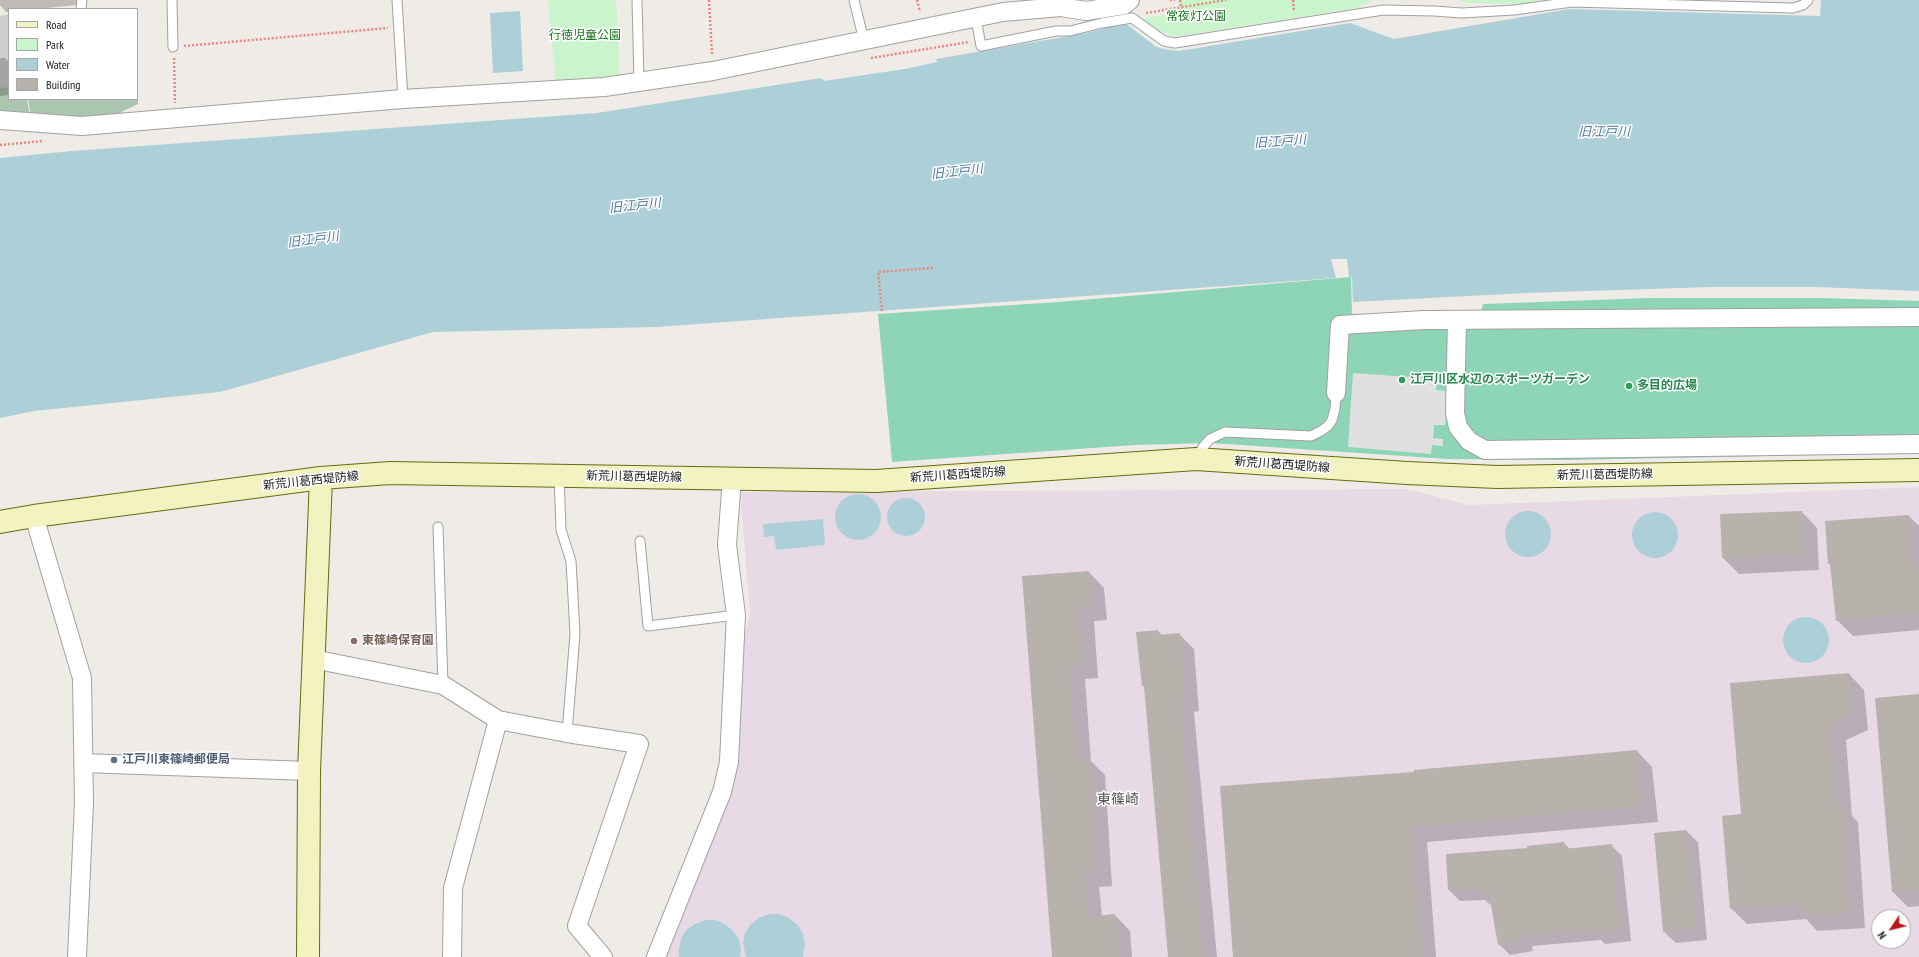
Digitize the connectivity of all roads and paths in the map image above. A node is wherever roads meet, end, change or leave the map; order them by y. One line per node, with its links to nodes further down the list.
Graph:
1 (172, 0): 16 (lane)
2 (396, 0): 14 (lane)
3 (637, 0): 18 (lane)
4 (709, 0): 17 (path)
5 (854, 0): 15 (lane)
6 (1130, 0): 12 (street)
7 (1170, 0): 8 (path)
8 (1175, 0)
9 (1180, 0): 10 (path)
10 (1226, 0)
11 (1808, 0): 13 (lane)
12 (1011, 6): 13 (street)
13 (976, 18): 15 (street)
14 (398, 27): 16 (path); 19 (lane)
15 (864, 41): 17 (street)
16 (173, 47): 20 (path)
17 (713, 71): 18 (street)
18 (639, 82): 19 (street)
19 (403, 99): 20 (street)
20 (176, 117): 21 (street)
21 (0, 120)
22 (932, 268): 23 (path)
23 (882, 311)
24 (1919, 317): 25 (street)
25 (1457, 320): 26 (street); 27 (street)
26 (1336, 393): 28 (lane)
27 (1919, 444)
28 (1196, 459): 29 (main road, 新荒川葛西堤防線); 32 (main road, 新荒川葛西堤防線)
29 (1919, 470)
30 (559, 476): 31 (main road, 新荒川葛西堤防線); 32 (main road, 新荒川葛西堤防線); 41 (lane)
31 (321, 478): 33 (main road, 新荒川葛西堤防線); 38 (main road)
32 (732, 478): 37 (street)
33 (34, 516): 34 (main road, 新荒川葛西堤防線); 42 (street)
34 (0, 522)
35 (438, 527): 39 (lane)
36 (640, 541): 37 (lane)
37 (736, 615): 48 (street)
38 (313, 659): 39 (street); 43 (main road)
39 (443, 685): 40 (street)
40 (498, 720): 41 (street); 46 (street)
41 (567, 734): 47 (street)
42 (83, 763): 43 (street); 44 (street)
43 (309, 771): 45 (main road)
44 (77, 957)
45 (308, 957)
46 (452, 957)
47 (603, 957)
48 (656, 957)

